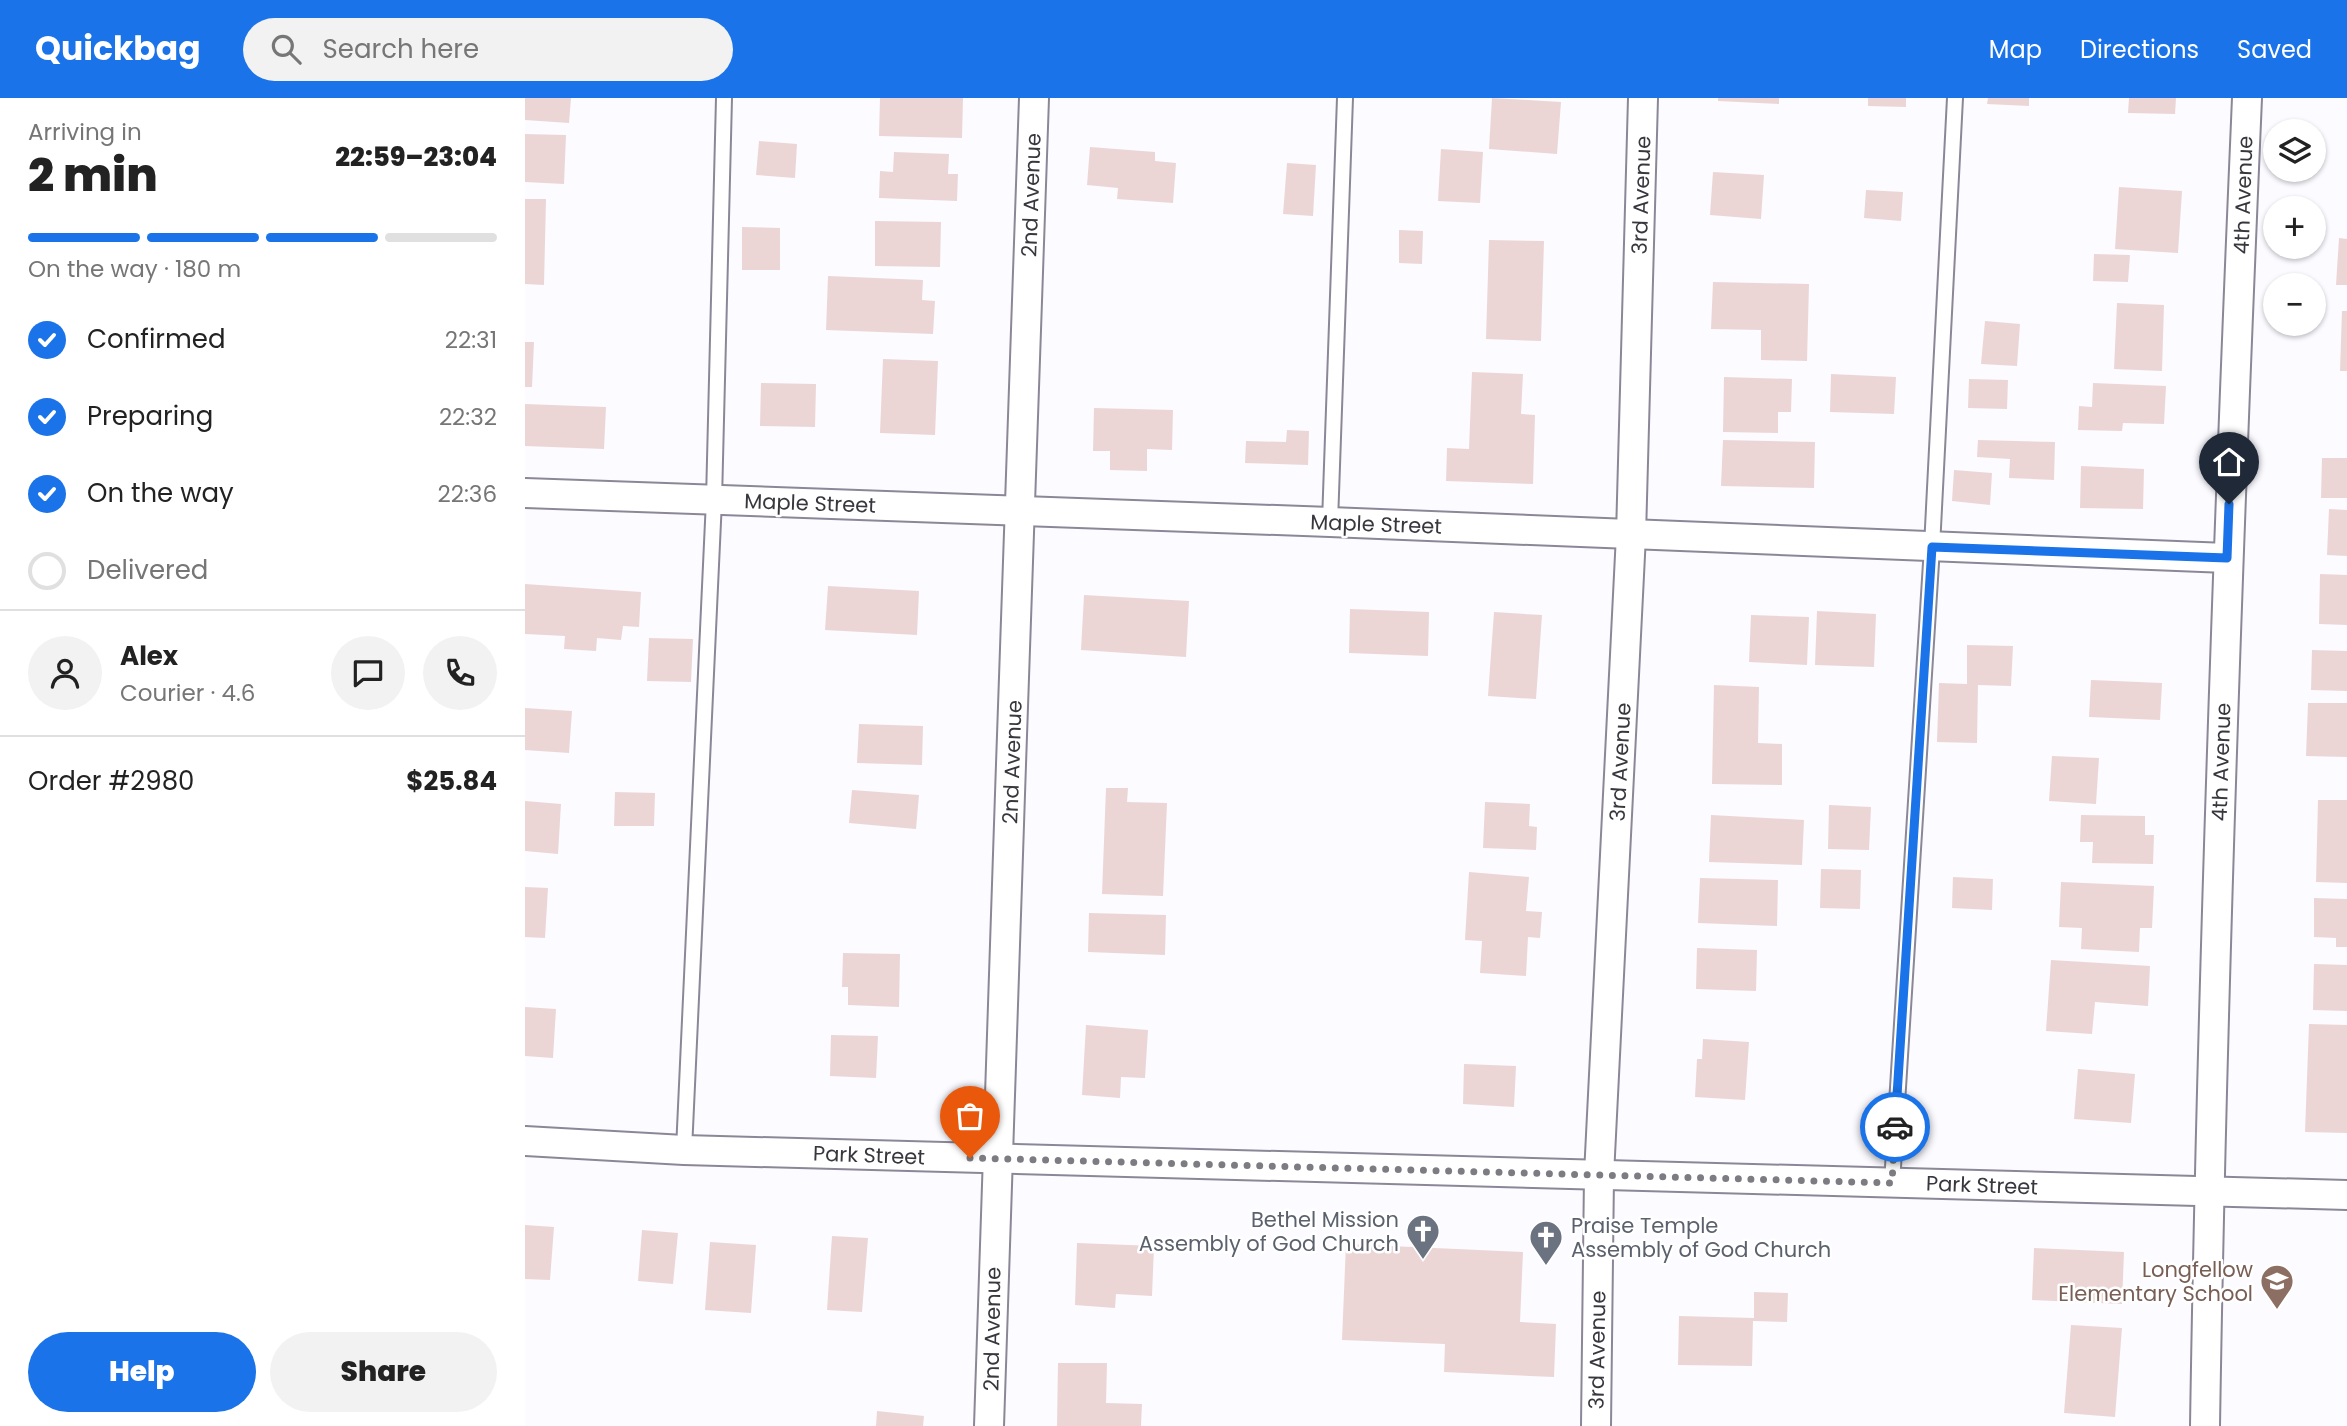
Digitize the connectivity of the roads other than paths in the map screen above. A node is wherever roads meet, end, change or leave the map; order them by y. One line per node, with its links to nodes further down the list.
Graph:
1 (724, 98): 8 (lane)
2 (1034, 98): 9 (street, 2nd Avenue)
3 (1345, 98): 10 (lane)
4 (1643, 98): 11 (street, 3rd Avenue)
5 (1955, 98): 12 (lane)
6 (2247, 98): 13 (street, 4th Avenue)
7 (525, 493): 8 (street, Maple Street)
8 (714, 500): 9 (street, Maple Street); 15 (lane)
9 (1021, 510): 10 (street, Maple Street); 16 (street, 2nd Avenue)
10 (1330, 522): 11 (street, Maple Street)
11 (1631, 535): 12 (street, Maple Street); 17 (street, 3rd Avenue)
12 (1932, 547): 13 (street, Maple Street); 18 (lane)
13 (2227, 558): 19 (street, 4th Avenue)
14 (525, 1141): 15 (street, Park Street)
15 (684, 1150): 16 (street, Park Street)
16 (996, 1158): 17 (street, Park Street); 21 (street, 2nd Avenue)
17 (1599, 1175): 18 (street, Park Street); 22 (street, 3rd Avenue)
18 (1892, 1183): 19 (street, Park Street)
19 (2209, 1191): 20 (street, Park Street); 23 (street, 4th Avenue)
20 (2347, 1195)
21 (989, 1426)
22 (1596, 1426)
23 (2205, 1426)

